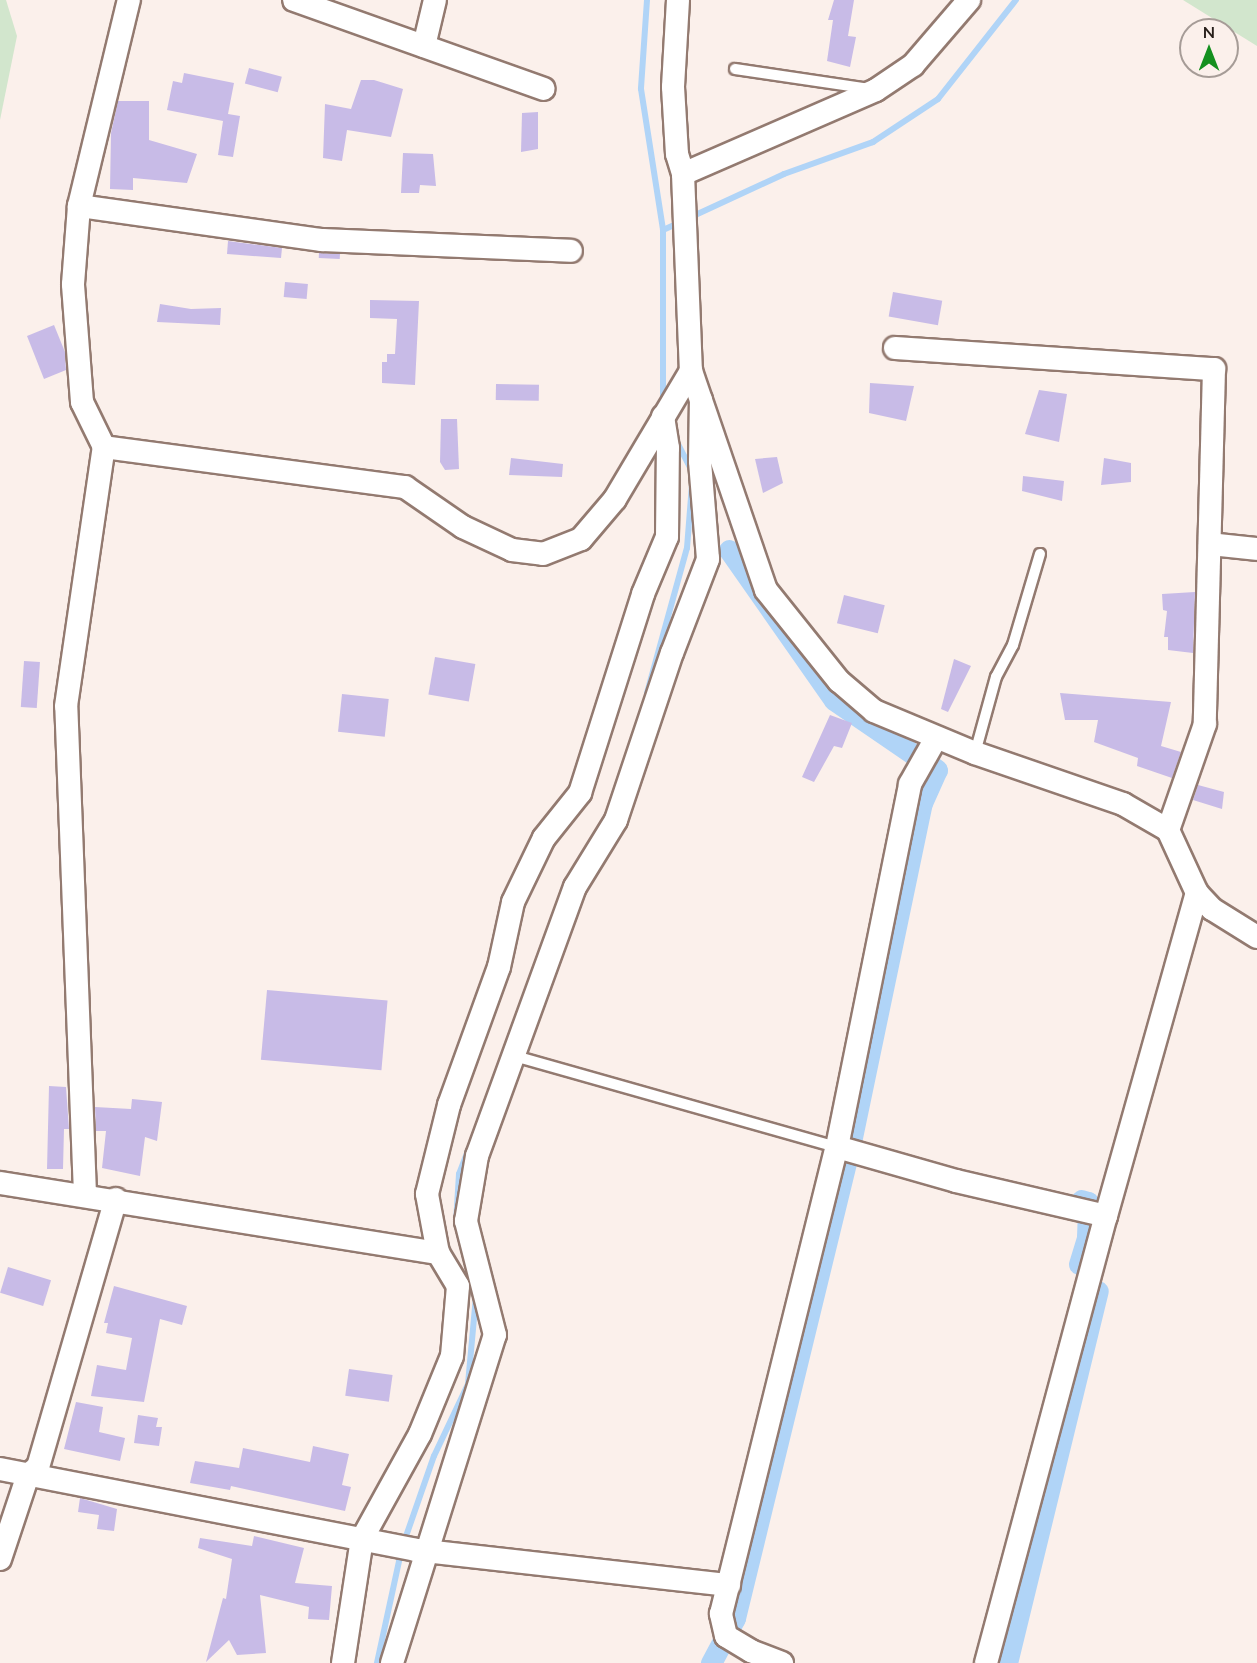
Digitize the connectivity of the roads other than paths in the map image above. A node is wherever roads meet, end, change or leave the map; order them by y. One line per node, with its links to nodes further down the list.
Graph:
1 (129, 0): 11 (street)
2 (294, 0): 6 (street)
3 (435, 0): 6 (street)
4 (678, 0): 10 (street)
5 (969, 0): 9 (street)
6 (424, 46): 8 (street)
7 (735, 69): 9 (lane)
8 (544, 89)
9 (876, 90): 10 (street)
10 (682, 174): 14 (street)
11 (79, 206): 12 (street); 17 (street)
12 (571, 251)
13 (895, 348): 18 (street)
14 (691, 371): 15 (street); 16 (street)
15 (701, 400): 21 (street); 26 (street)
16 (663, 416): 17 (street); 32 (street)
17 (104, 447): 29 (street)
18 (1210, 544): 19 (street); 23 (street)
19 (1257, 549)
20 (1040, 554): 22 (lane)
21 (936, 738): 22 (street); 27 (street)
22 (975, 753): 23 (street)
23 (1168, 830): 24 (street)
24 (1197, 893): 25 (street); 31 (street)
25 (1257, 937)
26 (511, 1055): 27 (lane); 36 (street)
27 (837, 1147): 31 (street); 38 (street)
28 (0, 1183): 29 (street)
29 (85, 1194): 30 (street)
30 (116, 1199): 32 (street); 34 (street)
31 (1106, 1216): 42 (street)
32 (438, 1252): 35 (street)
33 (0, 1469): 34 (street)
34 (28, 1474): 35 (street); 37 (street)
35 (362, 1539): 36 (street); 39 (street)
36 (423, 1551): 38 (street); 40 (street)
37 (0, 1558)
38 (729, 1585): 41 (street)
39 (343, 1663)
40 (392, 1663)
41 (782, 1663)
42 (986, 1663)

